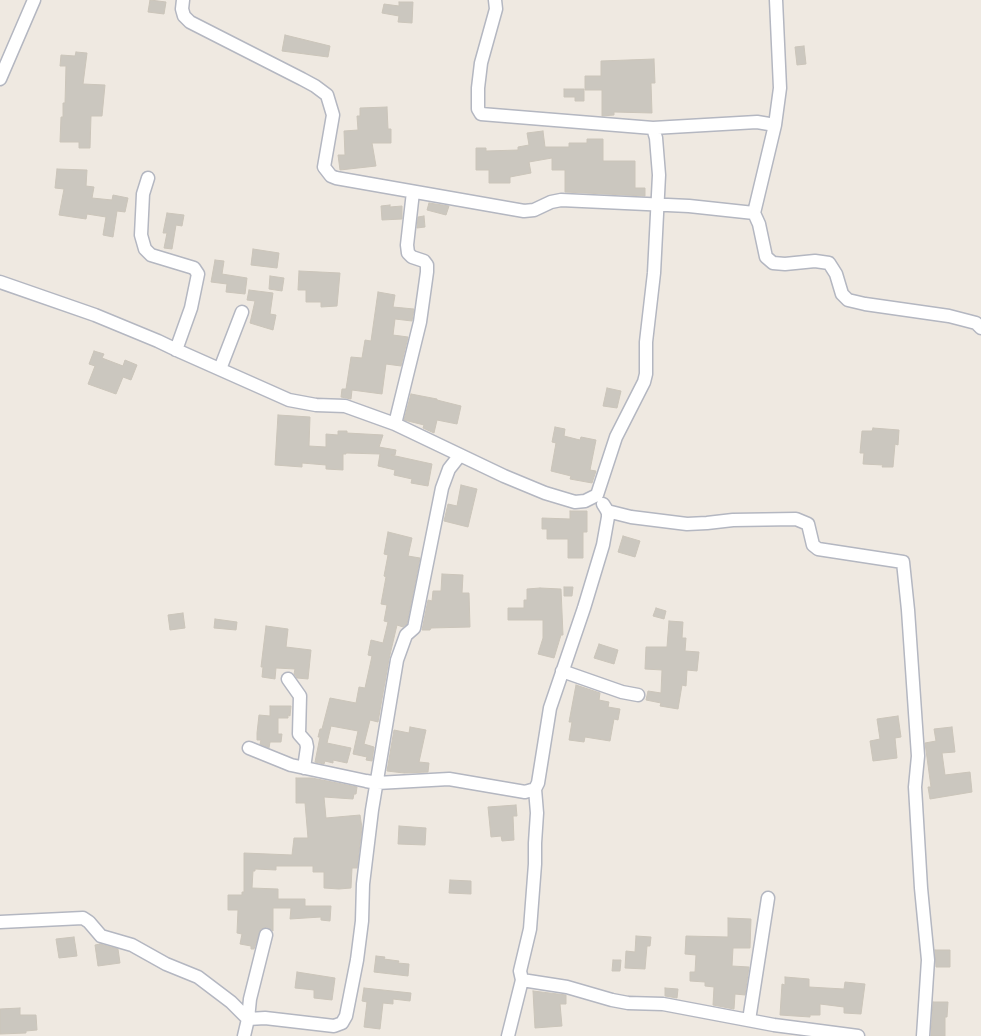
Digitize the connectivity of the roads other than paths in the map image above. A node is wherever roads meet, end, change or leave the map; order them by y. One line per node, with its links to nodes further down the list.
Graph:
1 (34, 0): 5 (street)
2 (184, 0): 9 (street)
3 (495, 0): 7 (street)
4 (776, 0): 6 (street)
5 (0, 79)
6 (776, 125): 7 (street); 11 (street)
7 (654, 128): 10 (street)
8 (148, 178): 15 (street)
9 (413, 192): 10 (street); 17 (street)
10 (656, 205): 11 (street); 19 (street)
11 (754, 213): 14 (street)
12 (0, 282): 15 (street)
13 (242, 312): 16 (street)
14 (981, 328)
15 (176, 350): 16 (street)
16 (220, 369): 17 (street)
17 (395, 424): 18 (street)
18 (460, 455): 19 (street); 26 (street)
19 (597, 496): 20 (street)
20 (607, 511): 21 (street); 37 (street)
21 (562, 671): 23 (street); 27 (street)
22 (288, 679): 25 (street)
23 (638, 695)
24 (250, 748): 25 (street)
25 (304, 768): 26 (street)
26 (377, 783): 27 (street); 32 (street)
27 (535, 789): 31 (street)
28 (768, 898): 33 (street)
29 (0, 922): 32 (street)
30 (266, 935): 32 (street)
31 (522, 980): 33 (street); 35 (street)
32 (248, 1019): 34 (street)
33 (749, 1020): 36 (street)
34 (244, 1036)
35 (508, 1036)
36 (858, 1036)
37 (923, 1036)

